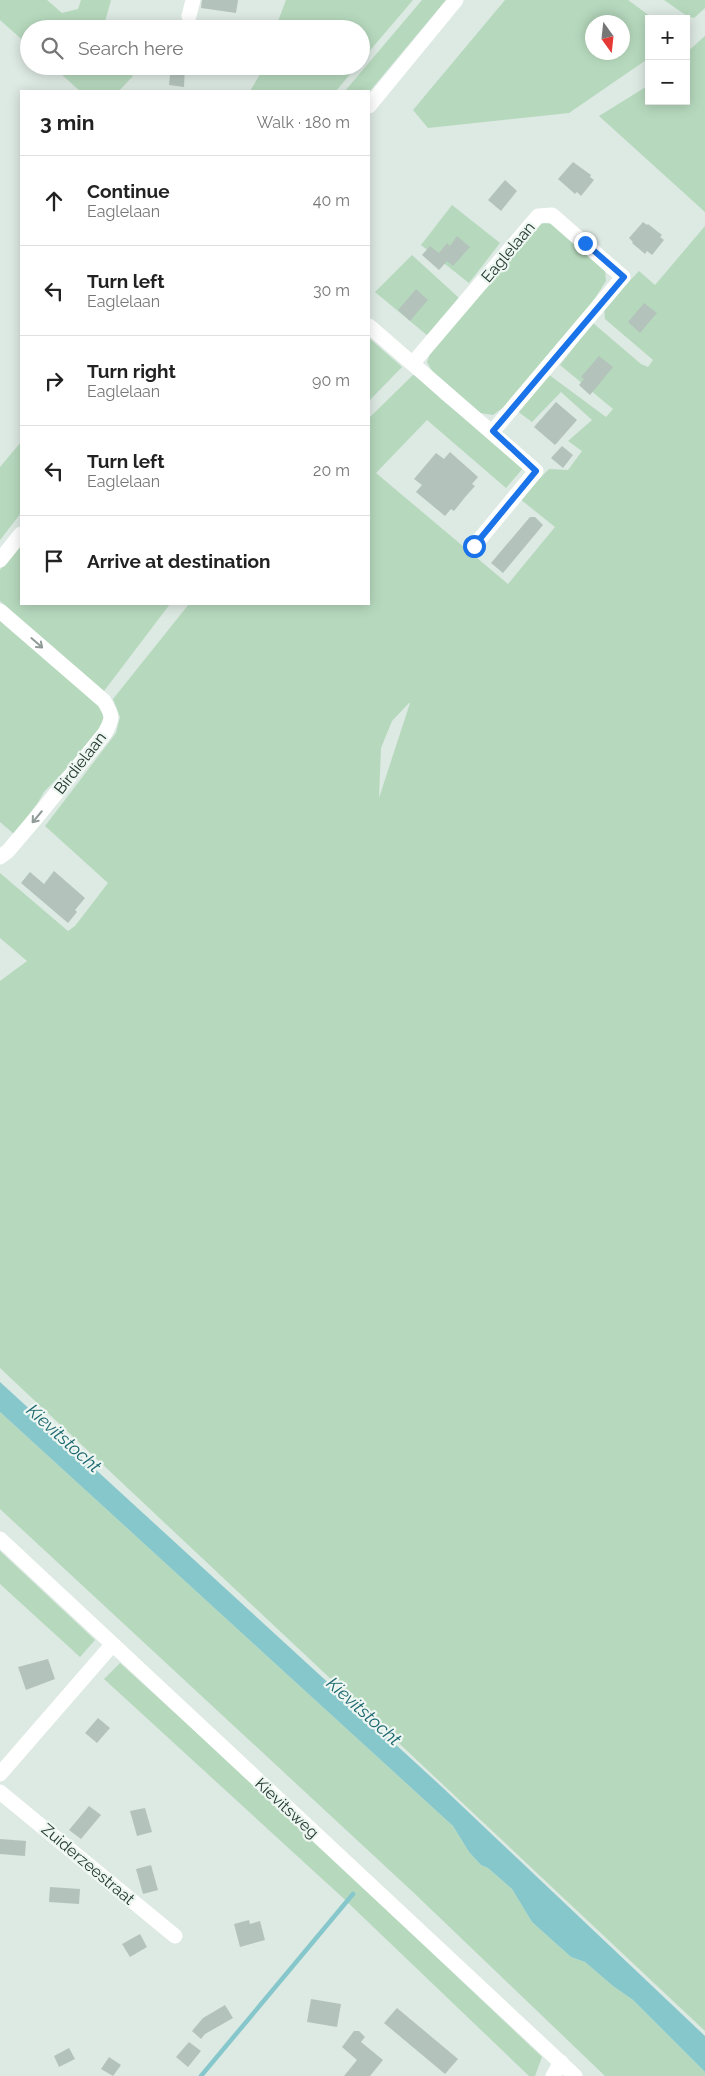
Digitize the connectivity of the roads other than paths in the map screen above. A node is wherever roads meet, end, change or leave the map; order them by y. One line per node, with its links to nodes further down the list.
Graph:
1 (193, 0): 3 (street)
2 (456, 0): 4 (street)
3 (189, 16)
4 (370, 105)
5 (370, 327): 6 (street)
6 (413, 363): 7 (street); 7 (street, Eaglelaan)
7 (493, 431): 9 (street)
8 (20, 535): 10 (street)
9 (474, 546)
10 (0, 560)
11 (0, 611): 12 (street, Birdielaan, one-way to 12)
12 (0, 856)
13 (0, 1539): 14 (street, Kievitsweg)
14 (112, 1645): 15 (street); 18 (street, Kievitsweg)
15 (0, 1774)
16 (0, 1792): 17 (street, Zuiderzeestraat)
17 (175, 1936)
18 (561, 2062): 19 (street); 20 (street, Kievitsweg)
19 (553, 2076)
20 (575, 2076)

